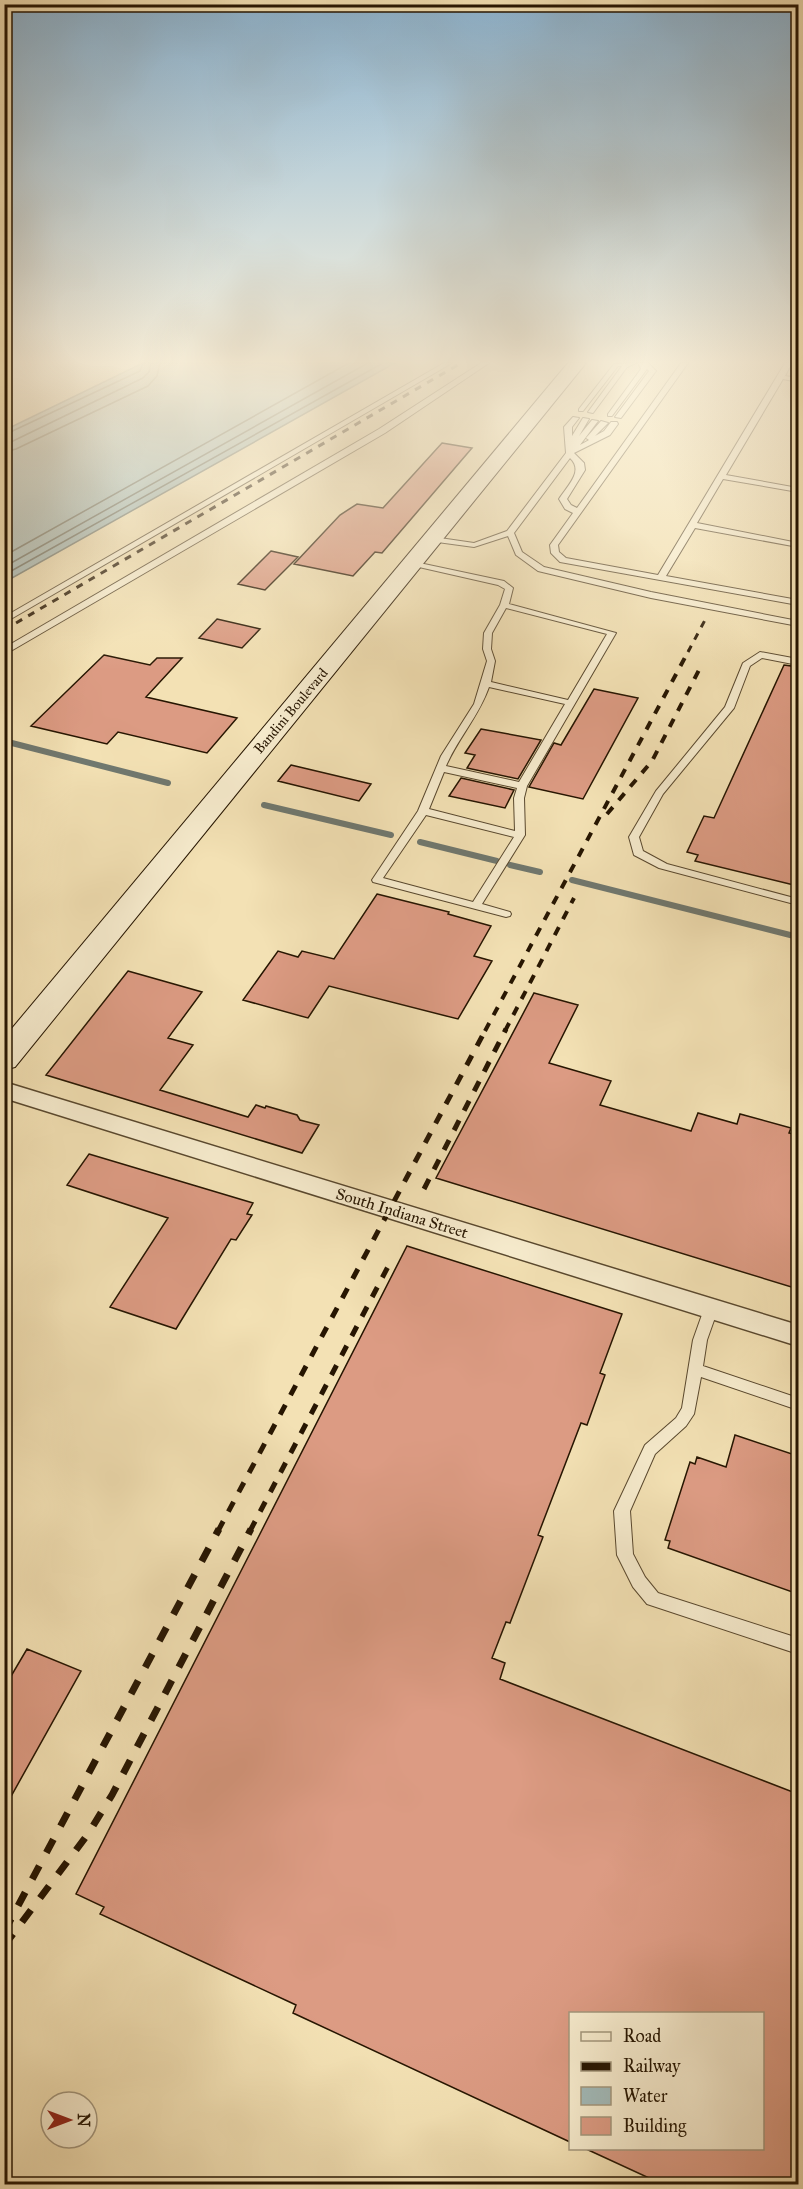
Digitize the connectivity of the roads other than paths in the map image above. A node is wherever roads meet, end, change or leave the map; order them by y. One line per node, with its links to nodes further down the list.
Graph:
1 (273, 465): 19 (lane)
2 (324, 465): 21 (lane)
3 (494, 465): 13 (main road, Bandini Boulevard)
4 (561, 465): 12 (lane)
5 (580, 465): 10 (lane)
6 (612, 465): 10 (lane)
7 (729, 465): 8 (lane)
8 (722, 477): 9 (lane); 11 (lane)
9 (798, 490)
10 (578, 512): 16 (lane)
11 (693, 525): 14 (lane); 16 (lane)
12 (510, 533): 13 (lane); 20 (lane)
13 (434, 539): 15 (main road, Bandini Boulevard)
14 (798, 544)
15 (413, 563): 18 (lane); 32 (main road, Bandini Boulevard)
16 (660, 579): 17 (lane)
17 (798, 603)
18 (504, 605): 23 (lane); 24 (lane)
19 (4, 621)
20 (798, 624)
21 (4, 652)
22 (798, 662): 29 (lane)
23 (486, 684): 24 (lane); 25 (lane)
24 (571, 703): 26 (lane)
25 (441, 768): 26 (lane); 27 (lane)
26 (522, 786): 28 (lane)
27 (423, 811): 28 (lane); 30 (lane)
28 (520, 835): 30 (lane)
29 (798, 902)
30 (476, 906): 31 (lane)
31 (506, 914)
32 (4, 1059)
33 (4, 1089): 34 (street, South Indiana Street)
34 (711, 1309): 35 (street, South Indiana Street); 36 (lane)
35 (798, 1336)
36 (695, 1369): 37 (lane); 38 (lane)
37 (798, 1404)
38 (798, 1646)

